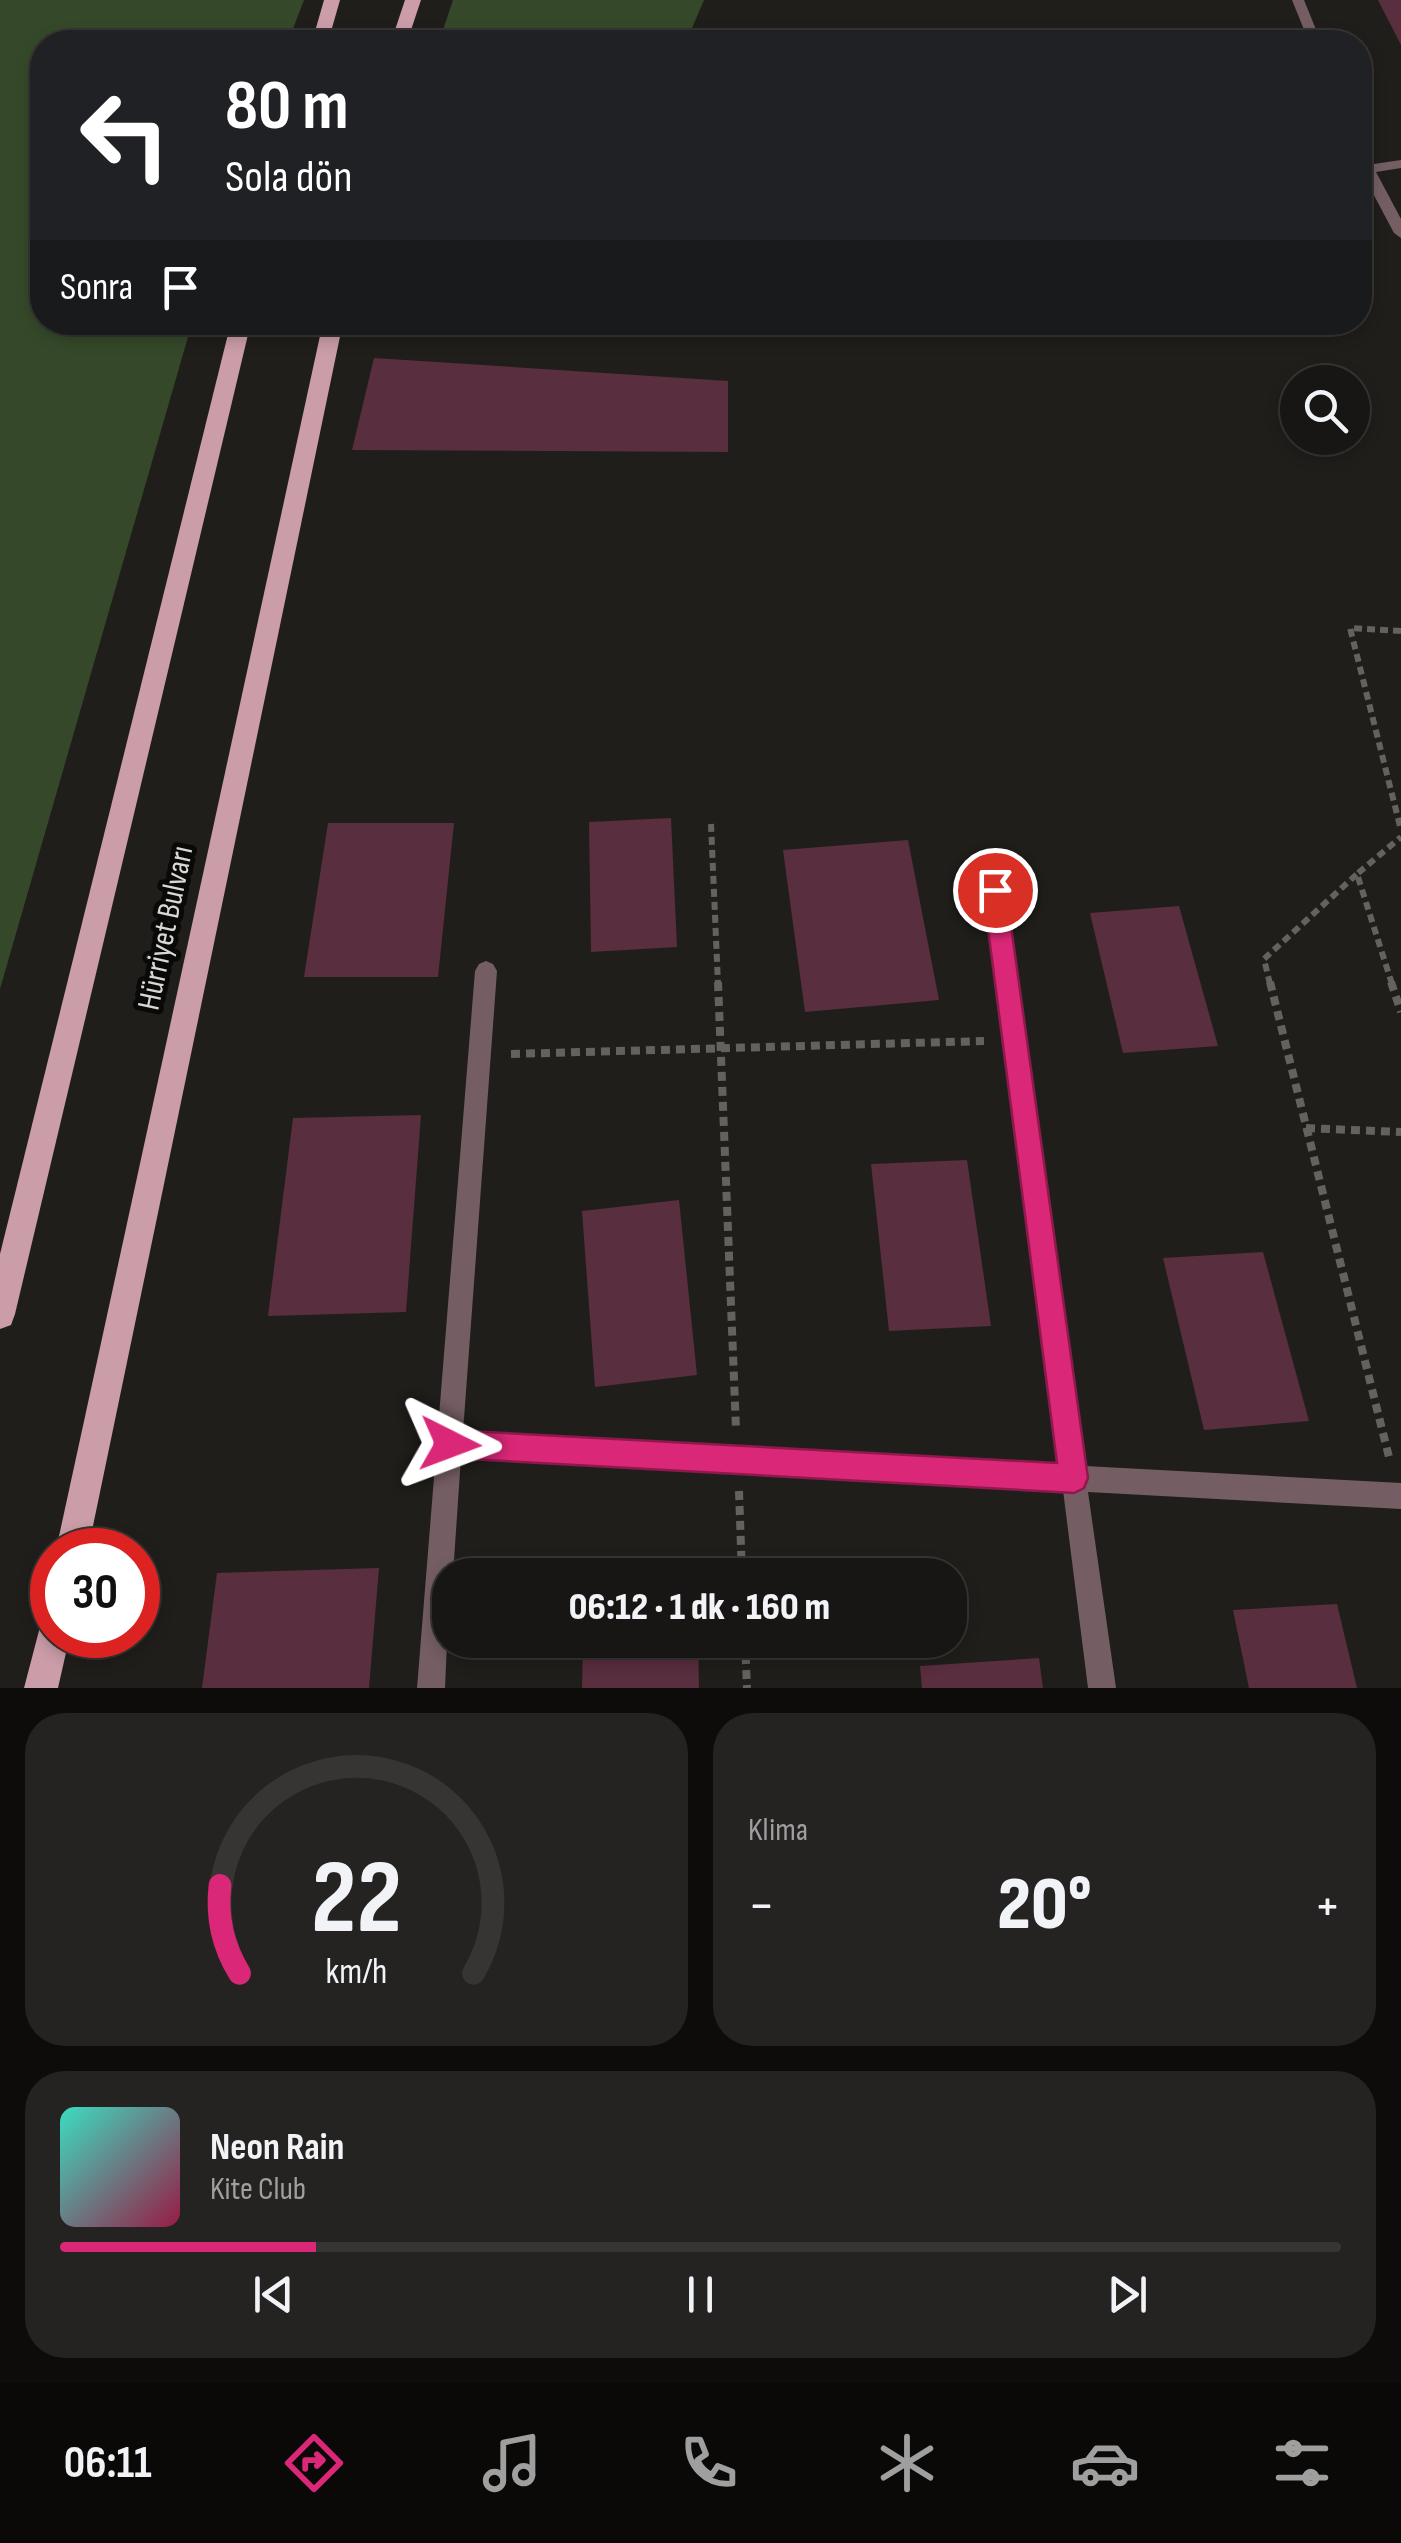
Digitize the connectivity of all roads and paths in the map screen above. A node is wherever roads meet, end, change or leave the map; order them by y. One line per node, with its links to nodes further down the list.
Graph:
1 (332, 0): 4 (main road)
2 (413, 0): 5 (main road)
3 (1298, 0): 6 (street)
4 (323, 30)
5 (403, 30)
6 (1310, 30)
7 (1401, 164): 8 (street)
8 (1372, 168)
9 (1372, 177): 10 (street)
10 (1401, 233)
11 (238, 335): 25 (main road, Hürriyet Bulvarı)
12 (330, 335): 30 (main road, Hürriyet Bulvarı)
13 (1401, 631): 15 (path)
14 (711, 824): 21 (path)
15 (1401, 834): 16 (path)
16 (1357, 874): 19 (path); 23 (path)
17 (995, 890): 20 (street)
18 (486, 971): 22 (street)
19 (1401, 1012)
20 (1014, 1040): 21 (path); 28 (street)
21 (720, 1048): 22 (path); 27 (path)
22 (480, 1055): 26 (street)
23 (1306, 1128): 24 (path); 29 (path)
24 (1401, 1132)
25 (0, 1314)
26 (450, 1444): 27 (street); 35 (street)
27 (737, 1459): 28 (street); 31 (path)
28 (1074, 1478): 29 (street); 37 (street)
29 (1400, 1496)
30 (77, 1528)
31 (741, 1558)
32 (48, 1658): 34 (main road)
33 (746, 1658): 36 (path)
34 (41, 1688)
35 (432, 1688)
36 (747, 1688)
37 (1102, 1688)

